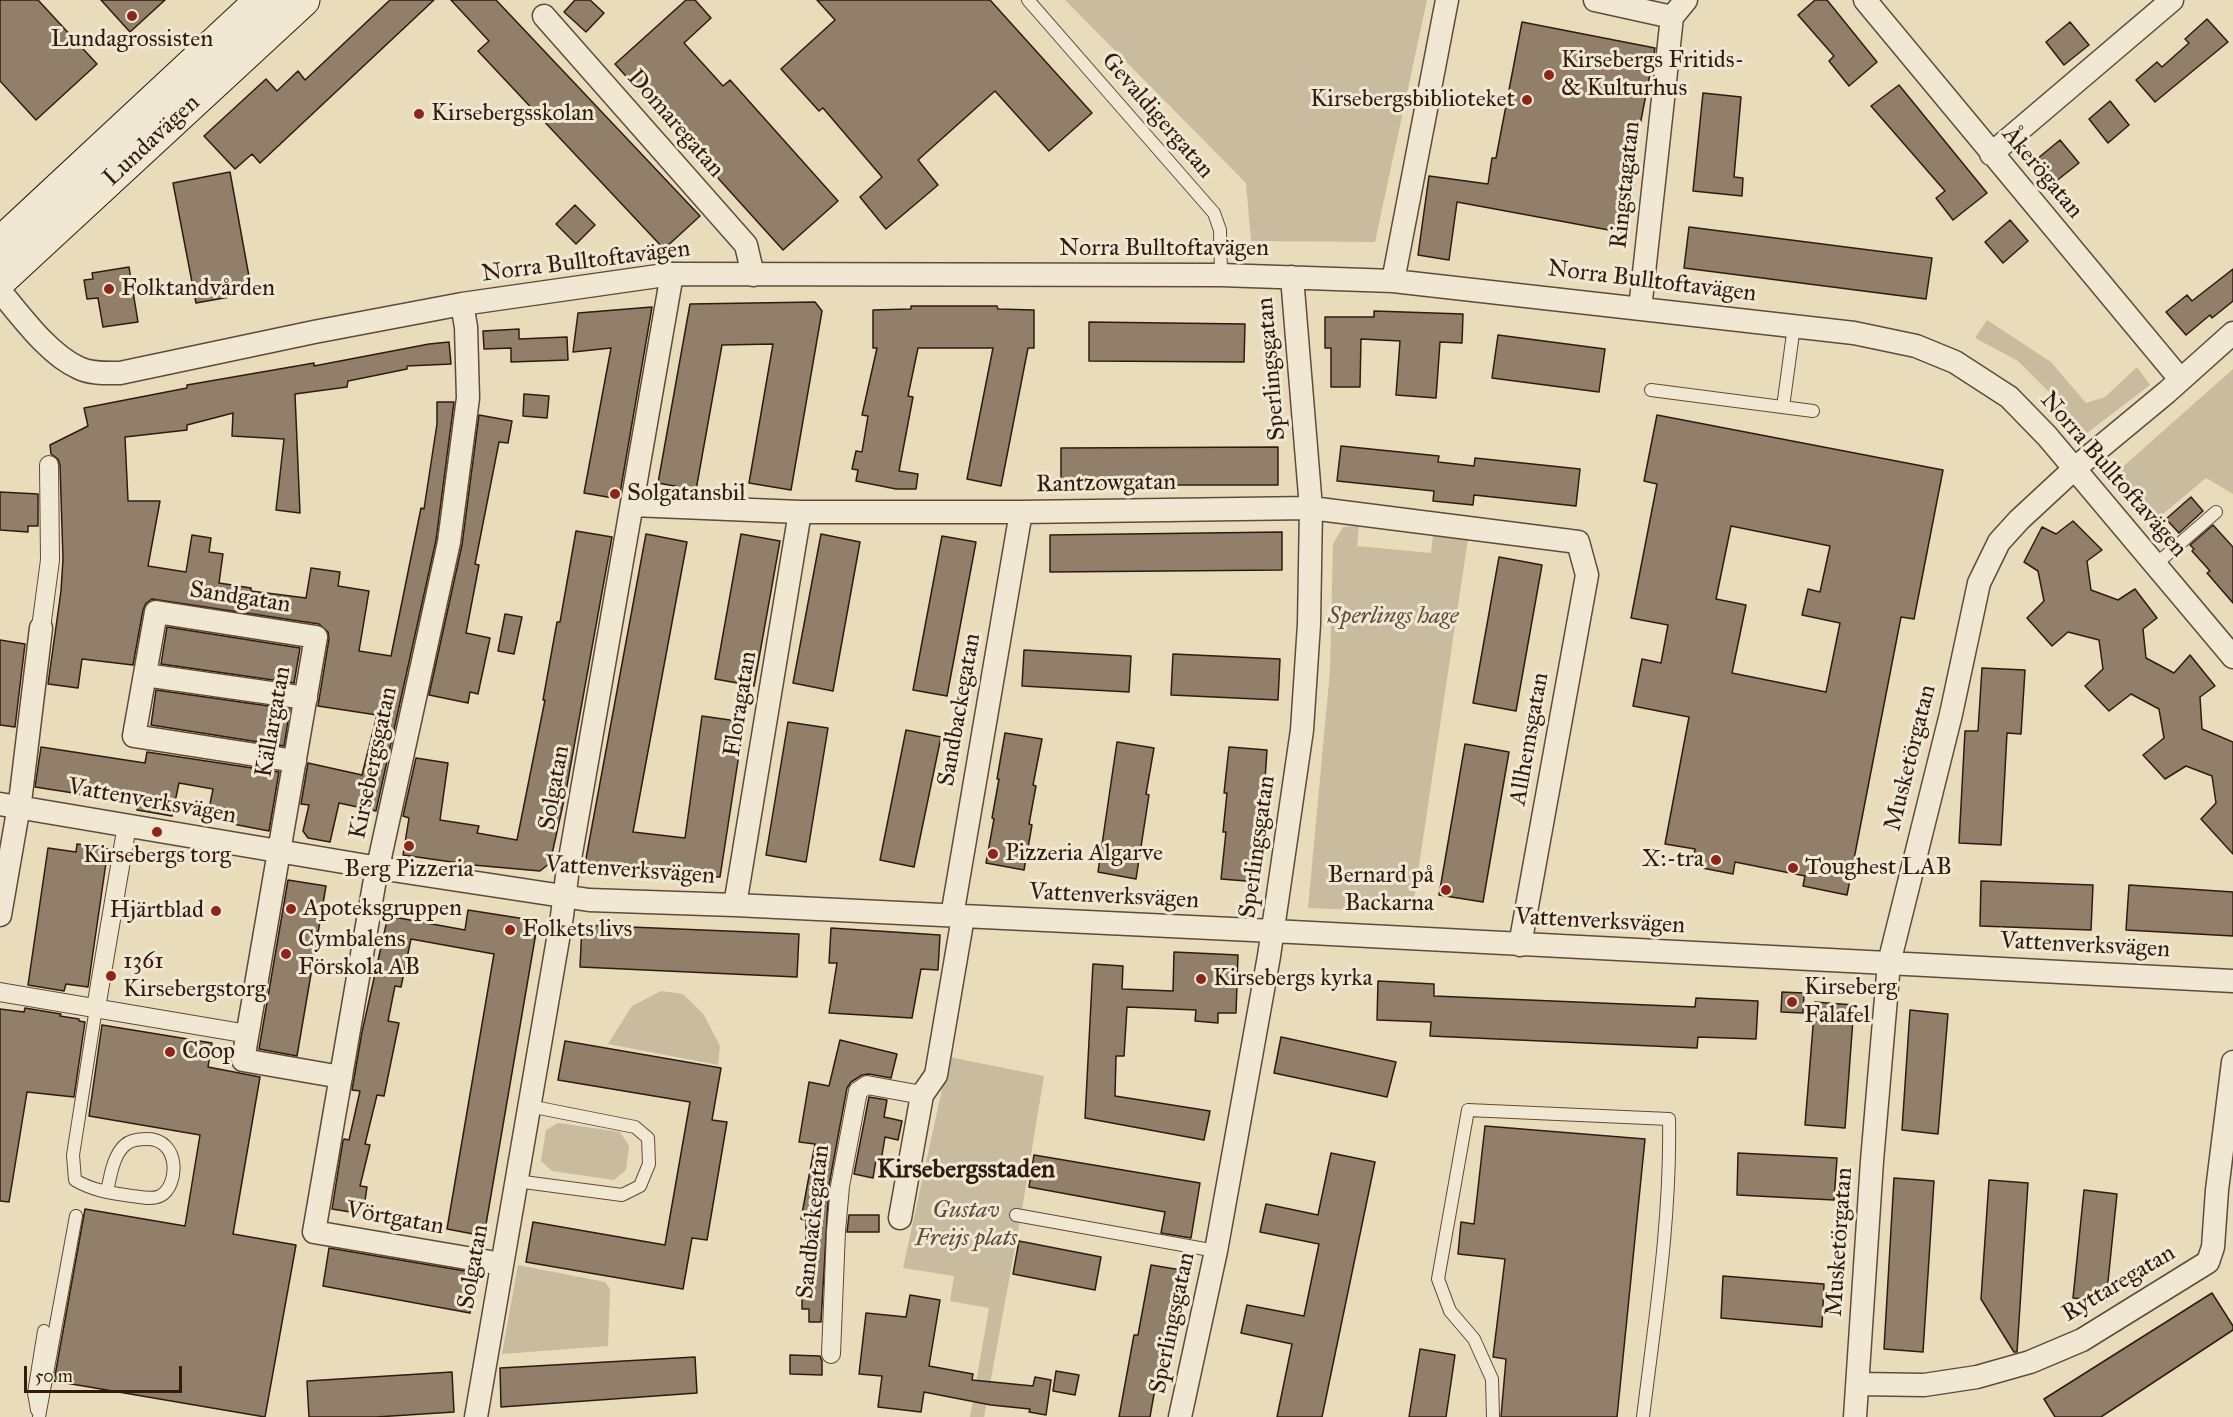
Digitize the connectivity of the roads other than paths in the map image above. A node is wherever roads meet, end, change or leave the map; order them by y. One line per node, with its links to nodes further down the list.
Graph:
1 (262, 0): 11 (main road, Lundavägen)
2 (303, 0): 16 (main road, Lundavägen)
3 (1028, 0): 14 (lane, Gevaldigergatan)
4 (1446, 0): 17 (street)
5 (1595, 0): 8 (street)
6 (1865, 0): 10 (street, Åkerögatan)
7 (2172, 0): 10 (street)
8 (1679, 8): 20 (street, Ringstagatan)
9 (544, 16): 13 (street, Domaregatan)
10 (1991, 154): 23 (street, Åkerögatan)
11 (0, 244)
12 (672, 274): 13 (street, Norra Bulltoftavägen); 19 (street, Norra Bulltoftavägen); 29 (street, Solgatan)
13 (753, 275): 14 (street, Norra Bulltoftavägen)
14 (1221, 275): 15 (street, Norra Bulltoftavägen)
15 (1292, 277): 17 (street, Norra Bulltoftavägen); 30 (street, Sperlingsgatan)
16 (0, 280)
17 (1393, 281): 20 (street, Norra Bulltoftavägen)
18 (0, 291): 19 (street, Norra Bulltoftavägen)
19 (462, 304): 45 (street, Kirsebergsgatan)
20 (1650, 314): 21 (street, Norra Bulltoftavägen)
21 (1794, 327): 25 (lane); 28 (street, Norra Bulltoftavägen)
22 (2233, 333): 23 (street, Musketörgatan)
23 (2180, 379): 28 (street, Musketörgatan)
24 (1651, 390): 25 (lane)
25 (1784, 406): 26 (lane)
26 (1813, 411)
27 (49, 465): 36 (street)
28 (2074, 469): 35 (street, Norra Bulltoftavägen); 52 (street, Musketörgatan)
29 (633, 505): 31 (street, Rantzowgatan); 46 (street, Solgatan)
30 (1311, 508): 32 (street, Rantzowgatan); 34 (street, Rantzowgatan); 50 (street, Sperlingsgatan)
31 (800, 512): 32 (street, Rantzowgatan); 47 (street, Floragatan)
32 (1022, 512): 49 (street, Sandbackegatan)
33 (2216, 512): 35 (lane)
34 (1578, 542): 51 (street, Allhemsgatan)
35 (2155, 565): 38 (street, Norra Bulltoftavägen)
36 (41, 628): 42 (street)
37 (316, 637): 39 (street, Sandgatan); 40 (street, Källargatan)
38 (2233, 657)
39 (145, 675): 40 (street); 41 (street)
40 (306, 698): 41 (street, Källargatan)
41 (295, 761): 44 (street, Källargatan)
42 (9, 805): 43 (street, Vattenverksvägen); 48 (street)
43 (126, 834): 44 (street, Vattenverksvägen); 55 (street)
44 (278, 860): 45 (street, Vattenverksvägen); 56 (street)
45 (379, 868): 46 (street, Vattenverksvägen); 58 (street, Kirsebergsgatan)
46 (563, 896): 47 (street, Vattenverksvägen); 60 (street, Solgatan)
47 (735, 905): 49 (street, Vattenverksvägen)
48 (0, 915)
49 (957, 916): 50 (street, Vattenverksvägen); 59 (street, Sandbackegatan)
50 (1273, 931): 51 (street, Vattenverksvägen); 67 (street, Sperlingsgatan)
51 (1520, 945): 52 (street, Vattenverksvägen)
52 (1889, 963): 53 (street, Vattenverksvägen); 71 (street, Musketörgatan)
53 (2233, 981)
54 (0, 992): 55 (street)
55 (96, 1008): 56 (street); 62 (lane)
56 (248, 1034): 58 (street)
57 (2233, 1062): 71 (street, Ryttaregatan)
58 (341, 1077): 66 (street, Kirsebergsgatan)
59 (922, 1095): 65 (street, Sandbackegatan); 70 (street, Sandbackegatan)
60 (529, 1106): 61 (street, Solgatan); 61 (lane)
61 (516, 1181): 68 (street, Solgatan)
62 (106, 1192): 62 (lane)
63 (1016, 1215): 67 (lane)
64 (76, 1216): 72 (lane)
65 (900, 1218)
66 (314, 1232): 68 (street, Vörtgatan)
67 (1216, 1251): 74 (street, Sperlingsgatan)
68 (502, 1264): 73 (street, Solgatan)
69 (44, 1331): 72 (lane)
70 (831, 1354)
71 (1859, 1384): 77 (street, Musketörgatan)
72 (38, 1417)
73 (476, 1417)
74 (1180, 1417)
75 (1493, 1417): 76 (lane)
76 (1643, 1417)
77 (1855, 1417)

